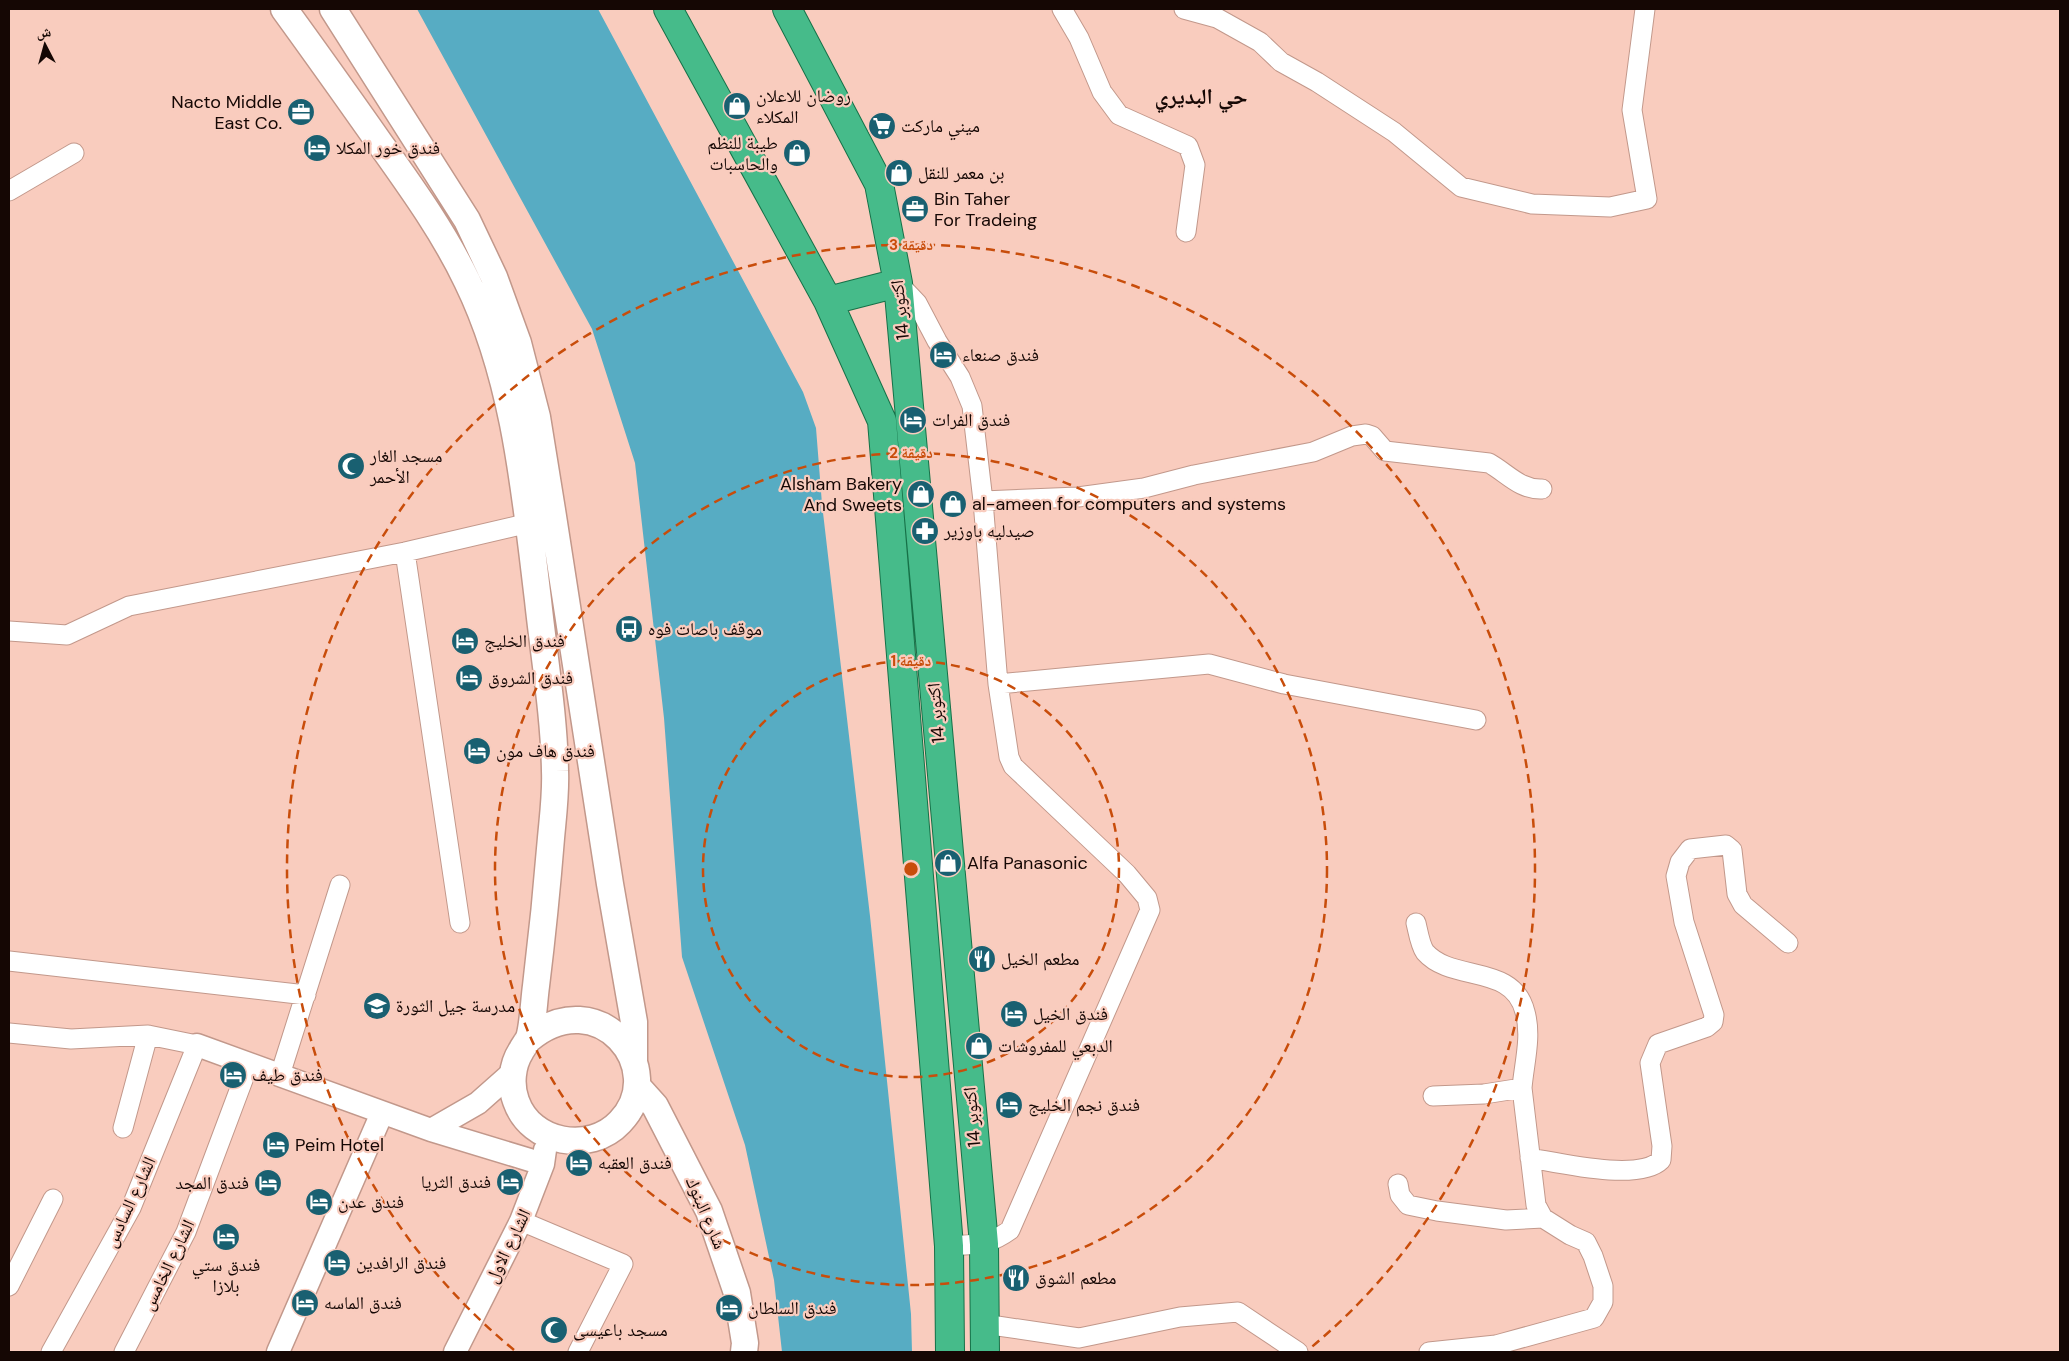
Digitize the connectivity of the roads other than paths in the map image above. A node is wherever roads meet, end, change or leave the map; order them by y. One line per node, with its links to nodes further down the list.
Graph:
1 (284, 9): 15 (main road)
2 (333, 9): 33 (main road)
3 (668, 9): 12 (highway)
4 (787, 9): 11 (highway, 14 اكتوبر)
5 (1062, 9): 10 (street)
6 (1184, 9): 7 (street)
7 (1645, 9)
8 (74, 153): 9 (street)
9 (9, 190)
10 (1186, 232)
11 (898, 283): 12 (highway); 14 (street); 46 (highway, 14 اكتوبر)
12 (828, 301): 47 (highway)
13 (1542, 489): 14 (street)
14 (983, 501): 18 (street)
15 (529, 523): 16 (street); 28 (main road)
16 (405, 552): 17 (street); 22 (street)
17 (9, 631)
18 (998, 684): 19 (street); 46 (street)
19 (1476, 720)
20 (340, 885): 25 (street)
21 (1416, 923): 34 (street)
22 (460, 924)
23 (1788, 943): 40 (street)
24 (9, 961): 25 (street)
25 (306, 995): 32 (street)
26 (9, 1033): 27 (street)
27 (148, 1035): 29 (street); 37 (street)
28 (529, 1038): 31 (main road); 33 (main road)
29 (197, 1045): 30 (street); 50 (street, الشارع السادس)
30 (249, 1064): 32 (street); 51 (street, الشارع الخامس)
31 (513, 1072): 38 (street); 39 (main road)
32 (280, 1075): 36 (street)
33 (636, 1075): 39 (main road); 55 (main road, شارع البنوك)
34 (1522, 1088): 35 (street); 40 (street)
35 (1433, 1096)
36 (382, 1113): 38 (street); 52 (street)
37 (123, 1128)
38 (431, 1130): 41 (street)
39 (546, 1134): 41 (street, الشارع الاول)
40 (1530, 1158): 44 (street)
41 (543, 1164): 45 (street, الشارع الاول)
42 (1398, 1184): 44 (street)
43 (53, 1199): 48 (street)
44 (1543, 1218): 59 (street)
45 (521, 1221): 53 (street, الشارع الاول); 54 (street)
46 (984, 1244): 47 (street); 49 (highway, 14 اكتوبر)
47 (949, 1246): 56 (highway)
48 (9, 1286)
49 (984, 1324): 57 (highway, 14 اكتوبر); 58 (street)
50 (51, 1352)
51 (124, 1352)
52 (278, 1352)
53 (455, 1352)
54 (578, 1352)
55 (744, 1352)
56 (950, 1352)
57 (984, 1352)
58 (1298, 1352)
59 (1429, 1352)

